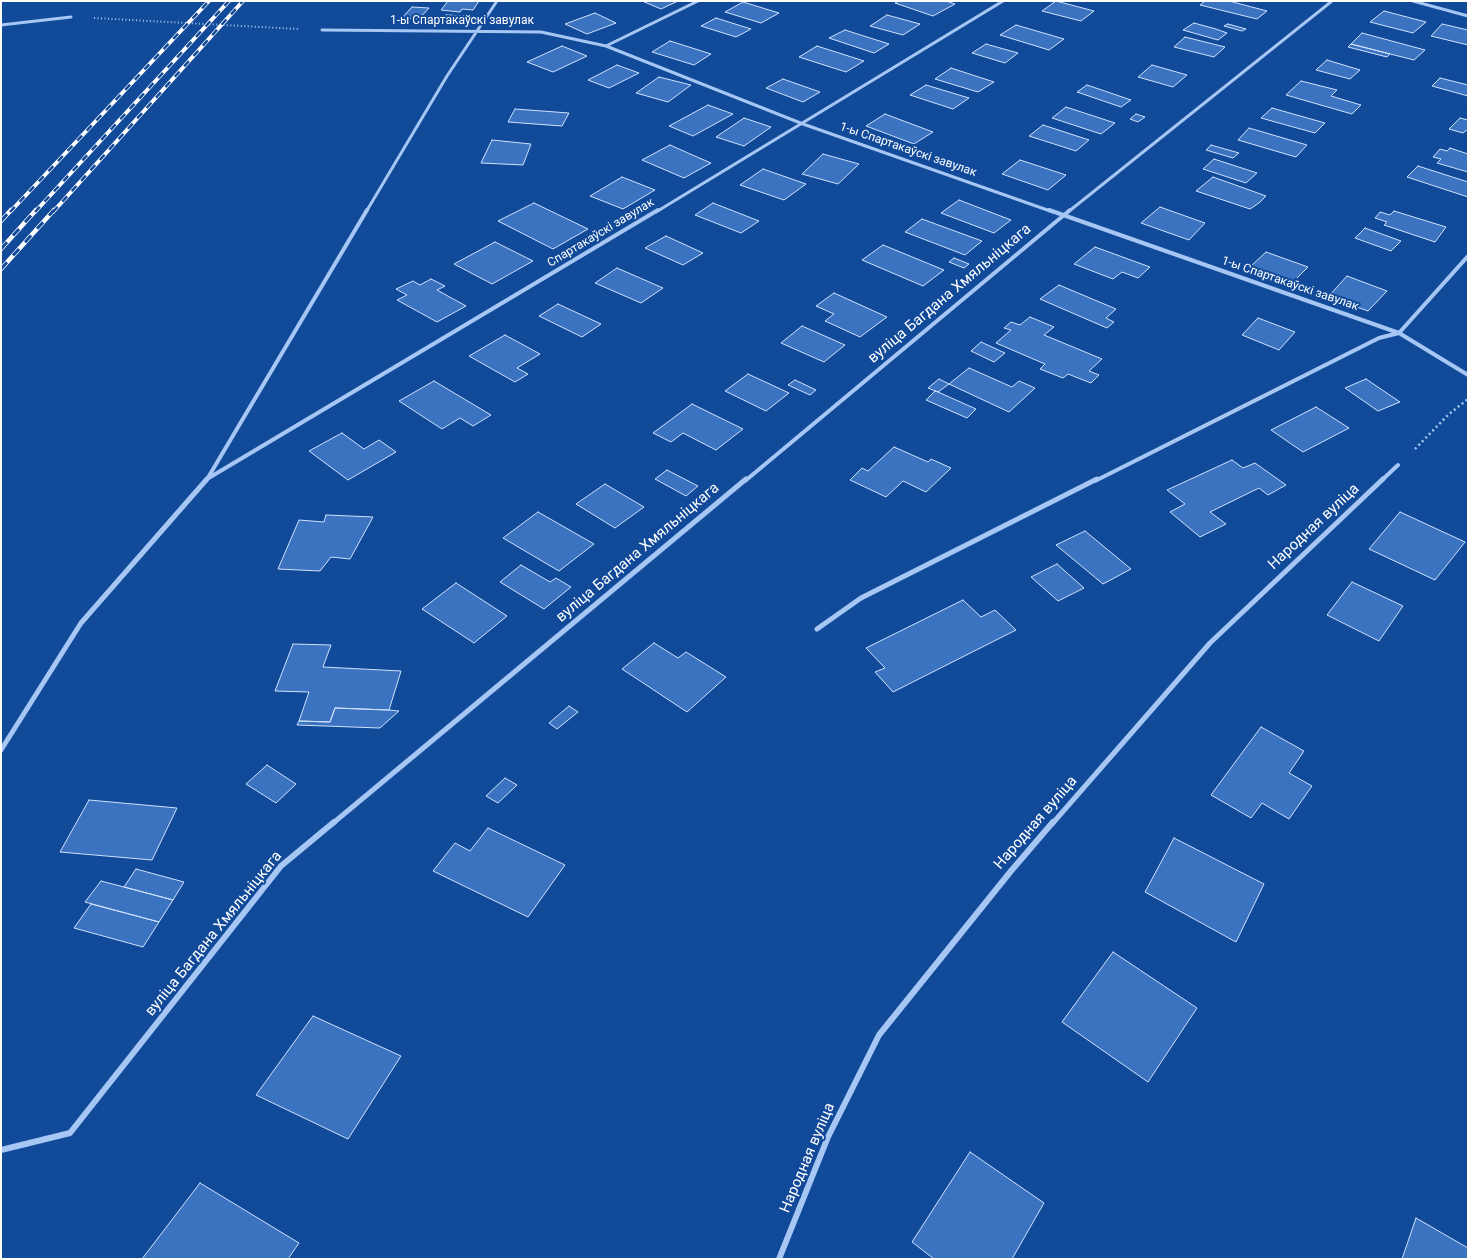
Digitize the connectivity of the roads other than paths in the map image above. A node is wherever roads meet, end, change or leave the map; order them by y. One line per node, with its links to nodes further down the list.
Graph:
1 (497, 1): 10 (street)
2 (698, 1): 11 (street)
3 (1003, 1): 12 (street, Спартакаўскі завулак)
4 (1332, 1): 13 (street, вуліца Багдана Хмяльніцкага)
5 (1413, 1): 6 (street)
6 (1468, 16)
7 (71, 17): 8 (street)
8 (1, 25)
9 (322, 30): 10 (street, 1-ы Спартакаўскі завулак)
10 (479, 30): 11 (street, 1-ы Спартакаўскі завулак); 18 (street)
11 (606, 46): 12 (street, 1-ы Спартакаўскі завулак)
12 (803, 124): 13 (street, 1-ы Спартакаўскі завулак); 18 (street, Спартакаўскі завулак)
13 (1063, 216): 15 (street, 1-ы Спартакаўскі завулак); 21 (street, вуліца Багдана Хмяльніцкага)
14 (1468, 256): 15 (street)
15 (1399, 333): 16 (street, 1-ы Спартакаўскі завулак); 19 (street)
16 (1468, 375)
17 (1398, 465): 22 (street, Народная вуліца)
18 (207, 479): 20 (street)
19 (817, 629)
20 (1, 750)
21 (1, 1150)
22 (779, 1259)

